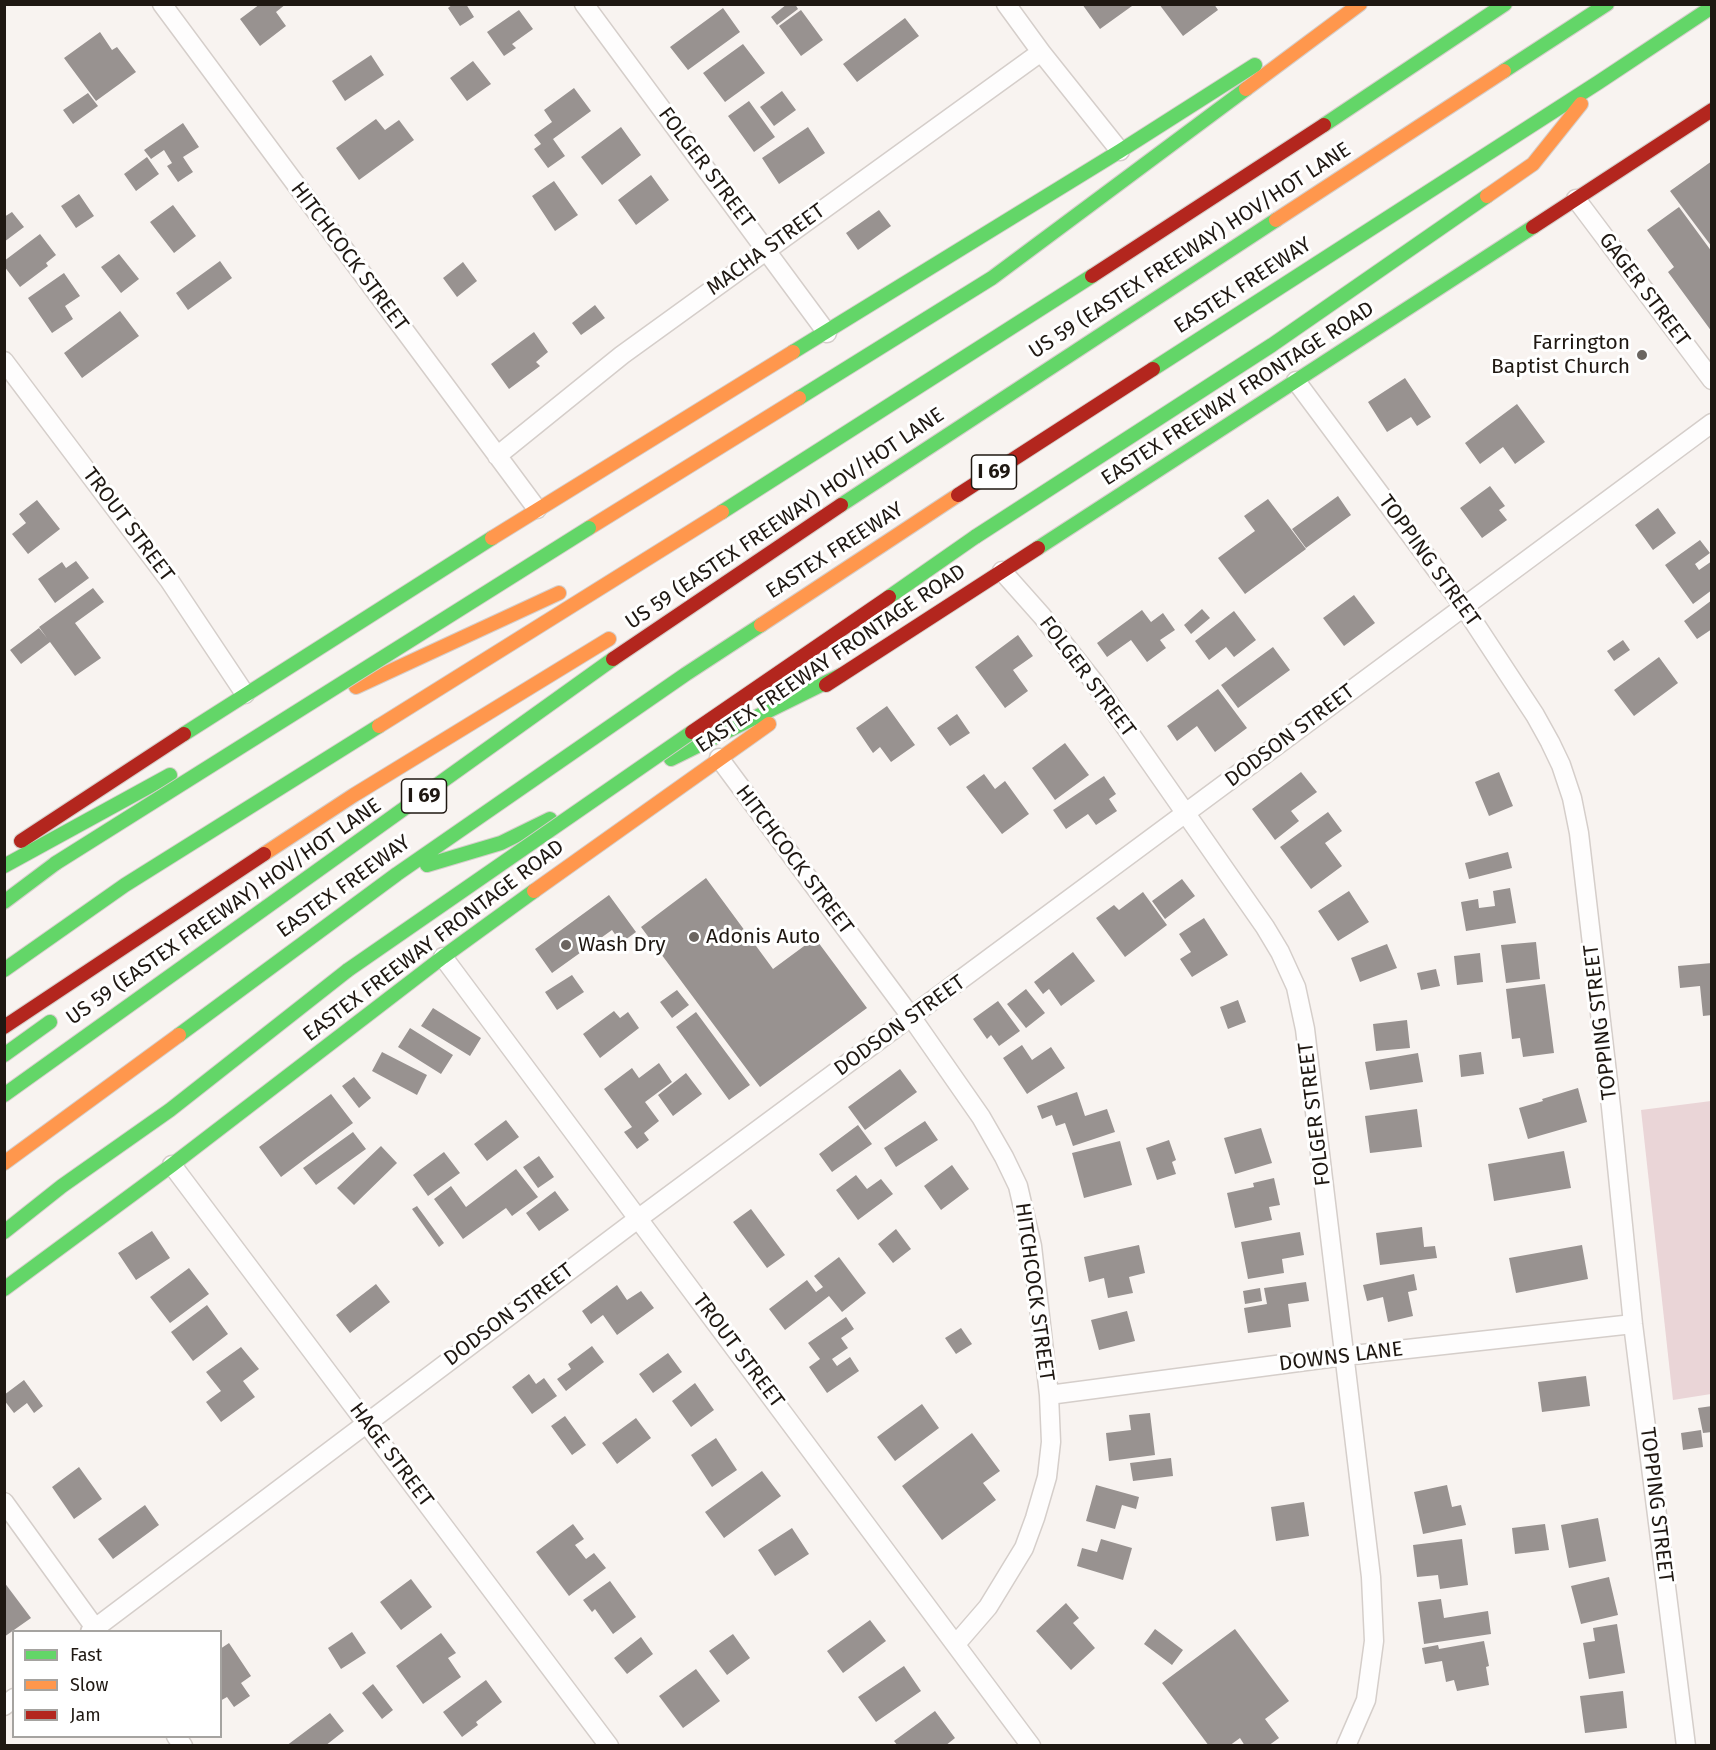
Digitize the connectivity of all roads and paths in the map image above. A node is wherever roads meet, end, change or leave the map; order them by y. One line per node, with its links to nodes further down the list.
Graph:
1 (162, 4): 20 (street, HITCHCOCK STREET)
2 (584, 4): 14 (street, FOLGER STREET)
3 (1006, 4): 9 (street)
4 (1348, 4): 12 (main road)
5 (1360, 4): 41 (main road, bridge)
6 (1505, 4): 23 (main road)
7 (1607, 4): 21 (main road, US 59 (EASTEX FREEWAY) HOV/HOT LANE)
8 (1712, 8): 10 (main road, EASTEX FREEWAY / I 69)
9 (1041, 52): 12 (street); 14 (street, MACHA STREET)
10 (1599, 82): 40 (main road, EASTEX FREEWAY / I 69); 52 (main road, bridge)
11 (1712, 110): 13 (main road, EASTEX FREEWAY FRONTAGE ROAD)
12 (1120, 151): 15 (main road)
13 (1576, 199): 17 (street, GAGER STREET); 18 (main road, EASTEX FREEWAY FRONTAGE ROAD)
14 (766, 249): 15 (street, FOLGER STREET); 20 (street, MACHA STREET)
15 (827, 333): 22 (main road)
16 (4, 361): 33 (street, TROUT STREET)
17 (1712, 380)
18 (1296, 381): 24 (main road, EASTEX FREEWAY FRONTAGE ROAD); 28 (street, TOPPING STREET)
19 (1712, 423): 28 (street, DODSON STREET)
20 (497, 456): 22 (street, HITCHCOCK STREET)
21 (846, 501): 27 (main road, EASTEX FREEWAY); 30 (main road, US 59 (EASTEX FREEWAY) HOV/HOT LANE / I 69)
22 (537, 509): 33 (main road)
23 (688, 533): 25 (main road); 43 (main road)
24 (1002, 571): 32 (main road, EASTEX FREEWAY FRONTAGE ROAD); 36 (street, FOLGER STREET)
25 (592, 578)
26 (570, 588): 39 (main road)
27 (693, 588)
28 (1464, 607): 36 (street, DODSON STREET); 54 (street, TOPPING STREET)
29 (617, 634): 31 (main road)
30 (641, 639): 38 (main road); 48 (main road, US 59 (EASTEX FREEWAY) HOV/HOT LANE / I 69)
31 (580, 657): 35 (main road); 46 (main road)
32 (841, 675): 34 (main road, EASTEX FREEWAY FRONTAGE ROAD); 40 (main road)
33 (245, 694): 37 (main road)
34 (718, 758): 42 (main road, EASTEX FREEWAY FRONTAGE ROAD); 45 (street, HITCHCOCK STREET)
35 (409, 777)
36 (1186, 813): 45 (street, DODSON STREET); 55 (street, FOLGER STREET)
37 (4, 852)
38 (303, 864)
39 (4, 866)
40 (397, 874): 49 (main road, EASTEX FREEWAY / I 69)
41 (4, 902)
42 (443, 957): 50 (main road, EASTEX FREEWAY FRONTAGE ROAD); 51 (street, TROUT STREET)
43 (4, 970)
44 (63, 1013): 47 (main road)
45 (912, 1017): 51 (street, DODSON STREET); 56 (street, HITCHCOCK STREET)
46 (4, 1027)
47 (4, 1054)
48 (4, 1095)
49 (4, 1163)
50 (172, 1165): 53 (main road, EASTEX FREEWAY FRONTAGE ROAD); 57 (street, HAGE STREET)
51 (639, 1218): 57 (street, DODSON STREET); 60 (street, TROUT STREET)
52 (4, 1232)
53 (4, 1289)
54 (1633, 1324): 55 (street, DOWNS LANE); 64 (street, TOPPING STREET)
55 (1344, 1356): 56 (street, DOWNS LANE); 63 (street, FOLGER STREET)
56 (1050, 1395): 60 (street, HITCHCOCK STREET)
57 (366, 1422): 59 (street, DODSON STREET); 61 (street, HAGE STREET)
58 (4, 1502): 59 (street)
59 (94, 1630)
60 (956, 1644): 62 (street, TROUT STREET)
61 (609, 1746)
62 (1031, 1746)
63 (1346, 1746)
64 (1686, 1746)

